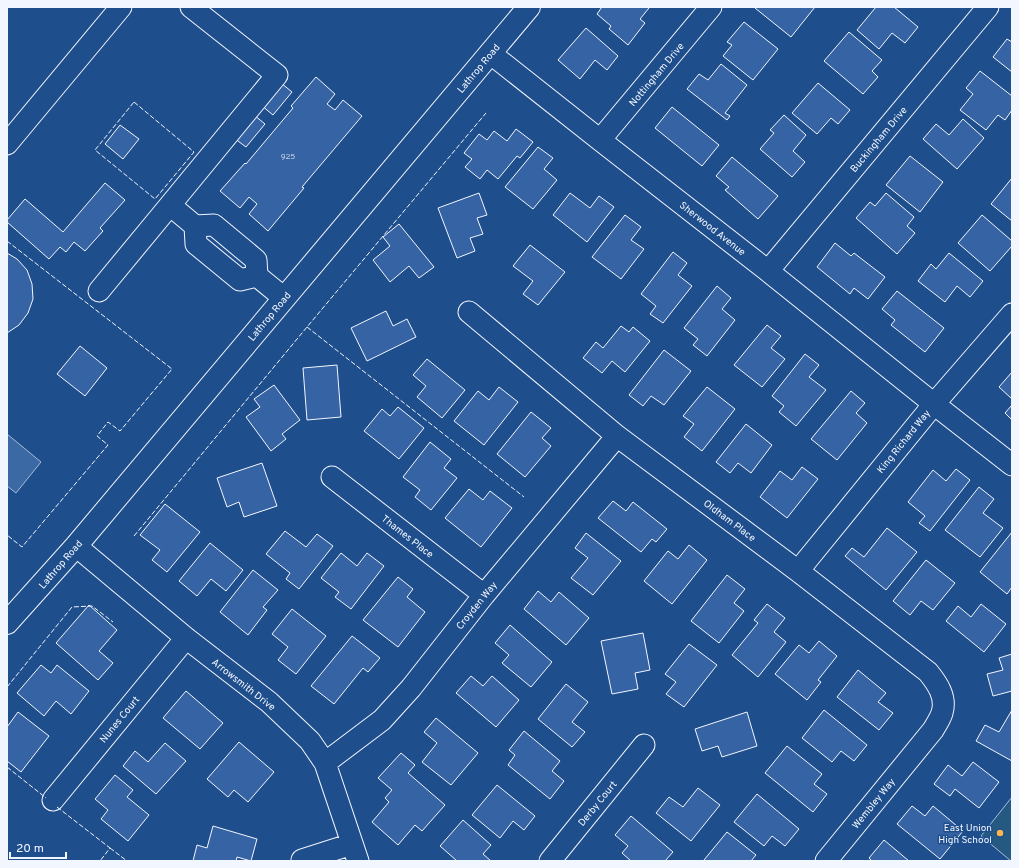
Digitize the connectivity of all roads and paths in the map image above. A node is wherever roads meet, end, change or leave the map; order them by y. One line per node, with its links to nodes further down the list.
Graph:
1 (122, 7): 8 (street)
2 (191, 7): 9 (street)
3 (529, 7): 6 (main road, Lathrop Road)
4 (711, 7): 7 (street, Nottingham Drive)
5 (988, 7): 10 (street, Buckingham Drive)
6 (490, 53): 7 (street, Sherwood Avenue); 12 (main road, Lathrop Road)
7 (600, 140): 10 (street, Sherwood Avenue)
8 (7, 144)
9 (170, 205): 11 (street); 12 (street)
10 (768, 271): 15 (street, Sherwood Avenue)
11 (99, 291)
12 (284, 298): 19 (main road, Lathrop Road)
13 (469, 312): 16 (street, Oldham Place)
14 (1012, 314): 15 (street, King Richard Way)
15 (934, 404): 17 (street, Sherwood Avenue); 20 (street, King Richard Way)
16 (617, 436): 20 (street, Oldham Place); 21 (street, Croyden Way)
17 (1012, 465)
18 (332, 477): 21 (street, Thames Place)
19 (76, 546): 22 (main road, Lathrop Road); 23 (street, Arrowsmith Drive)
20 (798, 570): 25 (street, Oldham Place)
21 (484, 595): 26 (street, Croyden Way)
22 (7, 623)
23 (186, 638): 26 (street, Arrowsmith Drive); 27 (street, Nunes Court)
24 (644, 745): 30 (street, Derby Court)
25 (921, 745): 31 (street, Wembley Way)
26 (325, 763): 28 (street, Arrowsmith Drive)
27 (53, 800)
28 (355, 853): 29 (street)
29 (302, 860)
30 (550, 861)
31 (826, 861)

